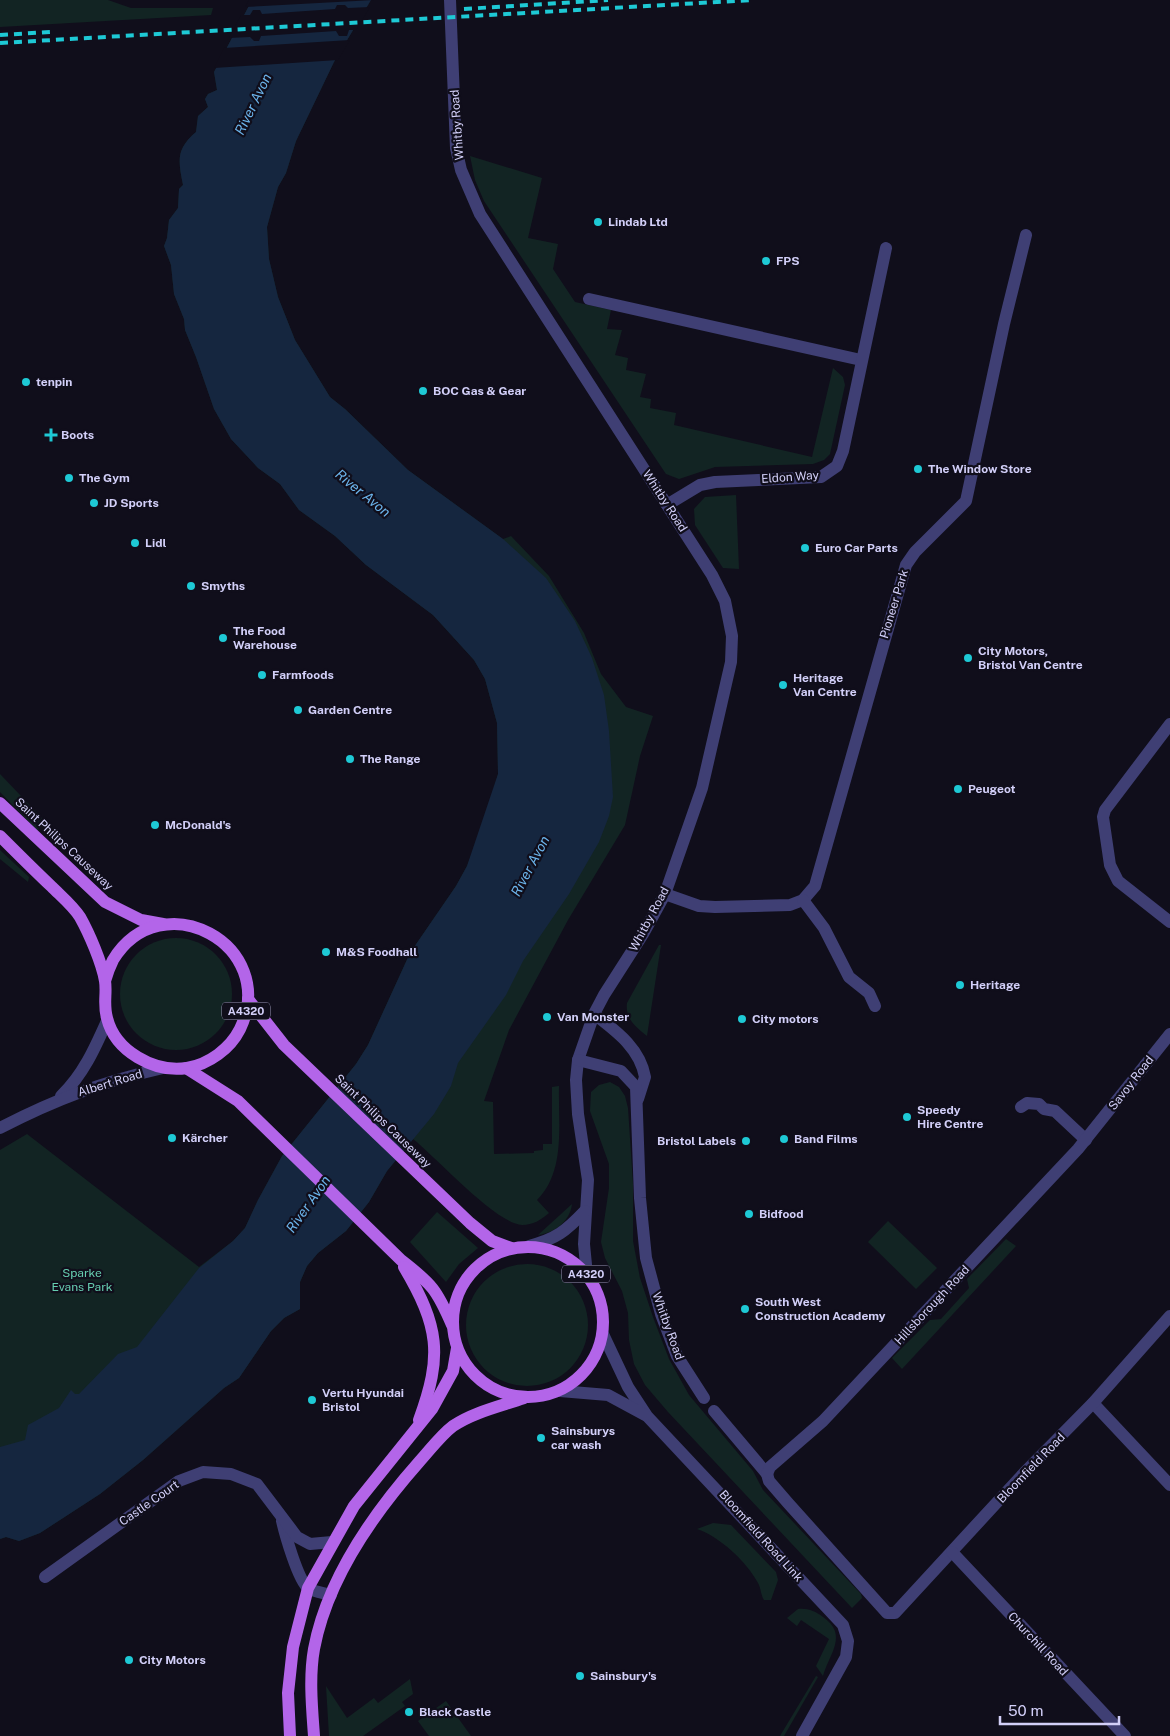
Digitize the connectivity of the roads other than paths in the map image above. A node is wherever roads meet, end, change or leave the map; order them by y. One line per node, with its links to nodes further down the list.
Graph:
1 (450, 0): 6 (street, Whitby Road)
2 (1026, 234): 11 (street, Pioneer Park)
3 (886, 248): 5 (street, Eldon Way)
4 (589, 299): 5 (street)
5 (861, 360): 6 (street, Eldon Way)
6 (667, 504): 10 (street, Whitby Road)
7 (1170, 724): 12 (street)
8 (0, 803): 13 (main road, Saint Philips Causeway / A4320)
9 (0, 836): 14 (main road, A4320)
10 (665, 894): 11 (street); 17 (street, Whitby Road)
11 (803, 900): 16 (street)
12 (1170, 922)
13 (166, 924): 14 (main road, A4320); 15 (main road, A4320)
14 (105, 981): 18 (main road, A4320)
15 (248, 998): 22 (main road, A4320); 30 (main road, Saint Philips Causeway / A4320)
16 (875, 1006)
17 (594, 1014): 20 (street, Whitby Road); 24 (street, Whitby Road)
18 (107, 1021): 21 (main road, A4320); 23 (street, Albert Road)
19 (1170, 1034): 27 (street, Savoy Road)
20 (578, 1060): 24 (street, Whitby Road); 28 (street, Whitby Road)
21 (163, 1068): 22 (main road, A4320); 23 (street, Albert Road)
22 (186, 1068): 31 (main road, A4320)
23 (58, 1099): 26 (street, Albert Road)
24 (638, 1099): 39 (street, Whitby Road)
25 (1021, 1108): 27 (street)
26 (0, 1128)
27 (1090, 1136): 44 (street, Hillsborough Road)
28 (585, 1211): 29 (street); 32 (street, Whitby Road)
29 (529, 1246): 30 (main road, A4320); 32 (main road, A4320)
30 (512, 1248): 34 (main road, A4320)
31 (400, 1260): 34 (main road, A4320); 43 (main road)
32 (588, 1275): 35 (main road, A4320)
33 (1170, 1316): 40 (street, Bloomfield Road)
34 (452, 1325): 36 (main road, A4320)
35 (603, 1334): 37 (main road, A4320); 42 (street, Bloomfield Road Link)
36 (457, 1348): 38 (main road, A4320); 43 (main road)
37 (560, 1391): 38 (main road, A4320); 42 (street, Bloomfield Road Link)
38 (524, 1398): 51 (main road)
39 (704, 1398)
40 (1093, 1404): 45 (street); 48 (street, Bloomfield Road)
41 (714, 1411): 44 (street)
42 (647, 1416): 54 (street, Bloomfield Road Link)
43 (417, 1425): 47 (main road)
44 (767, 1474): 48 (street, Bloomfield Road)
45 (1170, 1485)
46 (280, 1516): 47 (street, Castle Court); 49 (street, Castle Court); 50 (street, Castle Court)
47 (332, 1542): 50 (main road)
48 (952, 1552): 55 (street, Churchill Road)
49 (45, 1577)
50 (308, 1588): 51 (street); 52 (main road)
51 (331, 1595): 53 (main road)
52 (290, 1736)
53 (314, 1736)
54 (802, 1736)
55 (1125, 1736)

